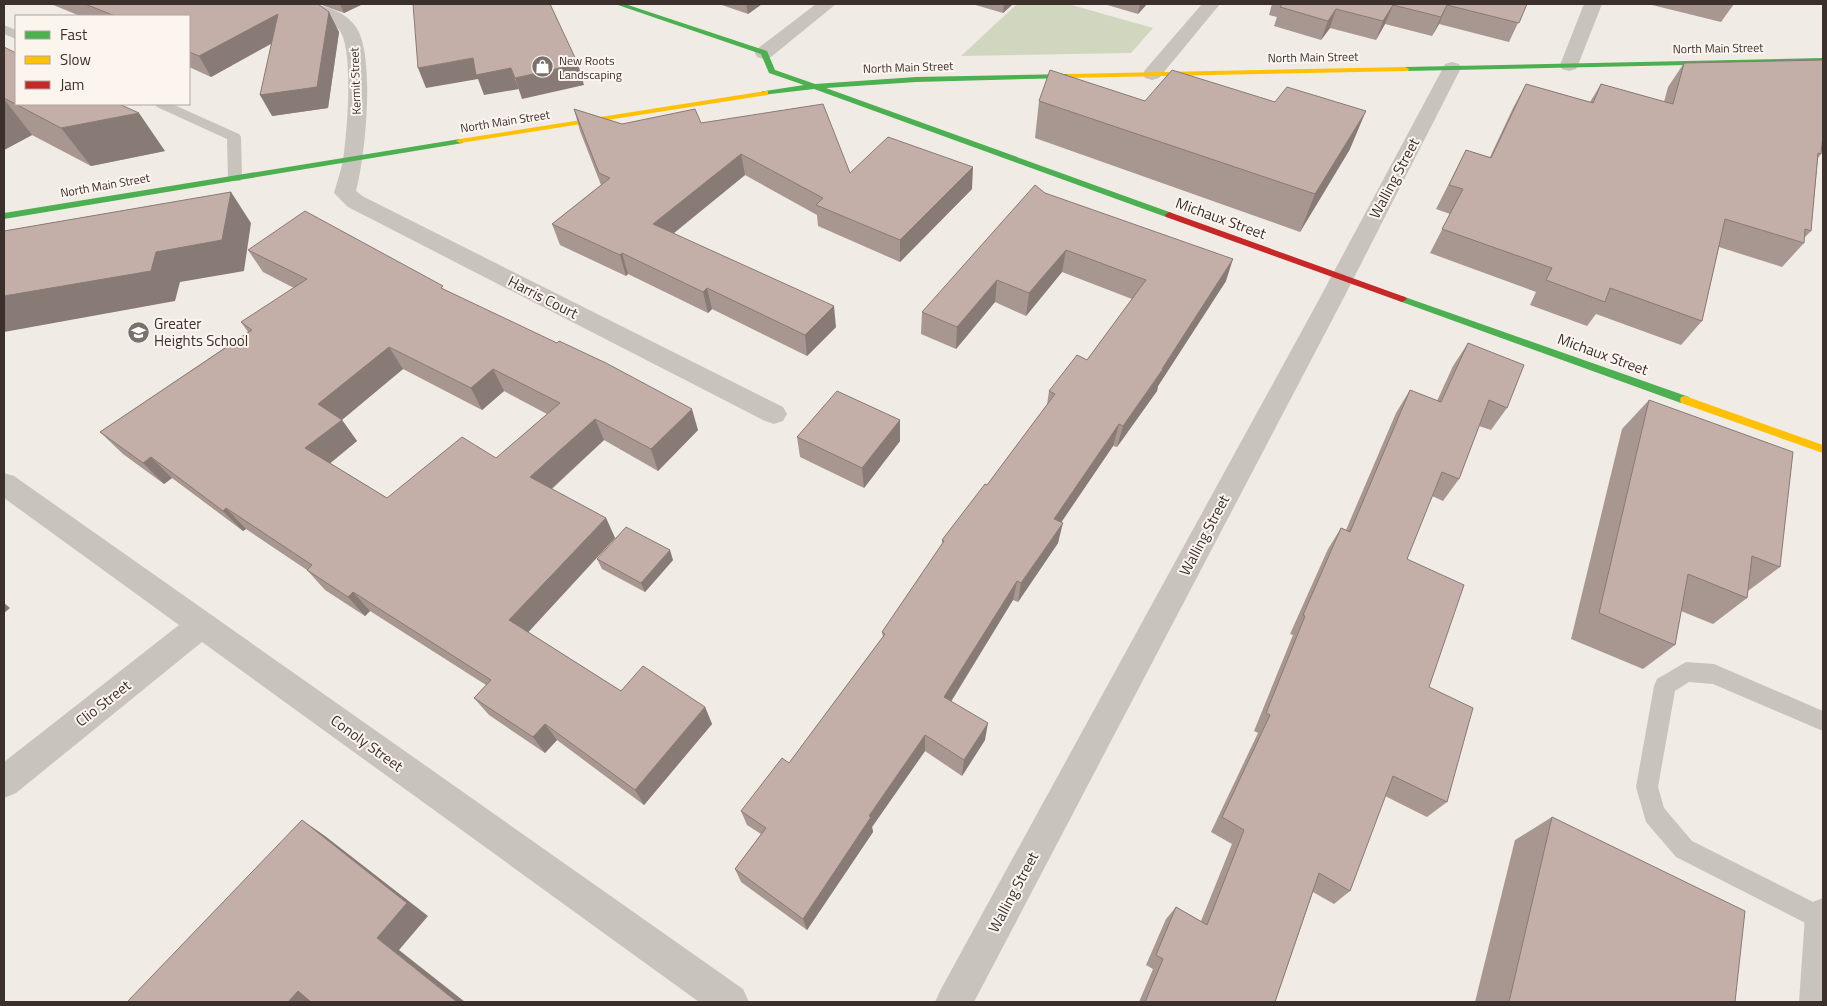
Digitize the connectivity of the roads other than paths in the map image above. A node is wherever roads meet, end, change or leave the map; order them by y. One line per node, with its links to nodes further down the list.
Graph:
1 (299, 4): 13 (street, Kermit Street)
2 (619, 4): 6 (main road)
3 (827, 4): 6 (street)
4 (1211, 4): 10 (street)
5 (1593, 4): 8 (street)
6 (764, 54): 11 (main road, Michaux Street)
7 (1823, 60): 8 (main road, North Main Street)
8 (1569, 65): 9 (main road, North Main Street)
9 (1452, 68): 10 (main road, North Main Street); 16 (street, Walling Street)
10 (1152, 74): 11 (main road, North Main Street)
11 (813, 85): 13 (main road, North Main Street); 16 (main road, Michaux Street)
12 (164, 105): 14 (lane)
13 (353, 159): 14 (main road, North Main Street); 17 (street, Harris Court)
14 (235, 178): 15 (main road, North Main Street)
15 (4, 216)
16 (1342, 277): 18 (main road, Michaux Street); 25 (street, Walling Street)
17 (774, 414)
18 (1823, 449)
19 (4, 484): 20 (street, Conoly Street)
20 (202, 625): 22 (street, Clio Street); 24 (street, Conoly Street)
21 (1823, 721): 23 (lane)
22 (4, 782)
23 (1823, 931): 26 (street)
24 (730, 1002)
25 (954, 1002)
26 (1818, 1002)

